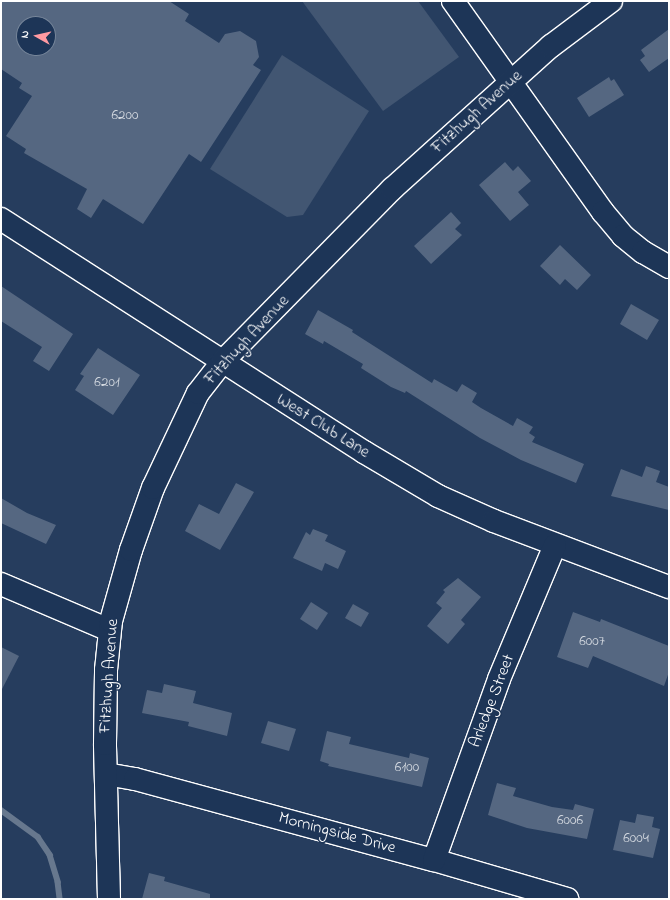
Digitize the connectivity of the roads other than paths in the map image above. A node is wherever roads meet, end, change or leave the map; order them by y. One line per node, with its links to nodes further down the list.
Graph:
1 (453, 1): 3 (street)
2 (611, 1): 3 (street, Fitzhugh Avenue)
3 (511, 81): 5 (street); 6 (street, Fitzhugh Avenue)
4 (1, 219): 6 (street, West Club Lane)
5 (669, 267)
6 (222, 362): 7 (street, West Club Lane); 10 (street, Fitzhugh Avenue)
7 (555, 545): 9 (street, West Club Lane); 12 (street, Arledge Street)
8 (1, 584): 10 (street)
9 (669, 587)
10 (109, 630): 11 (street, Fitzhugh Avenue)
11 (106, 774): 12 (street, Morningside Drive); 13 (street, Fitzhugh Avenue)
12 (434, 860): 14 (street, Morningside Drive)
13 (109, 899)
14 (567, 899)

